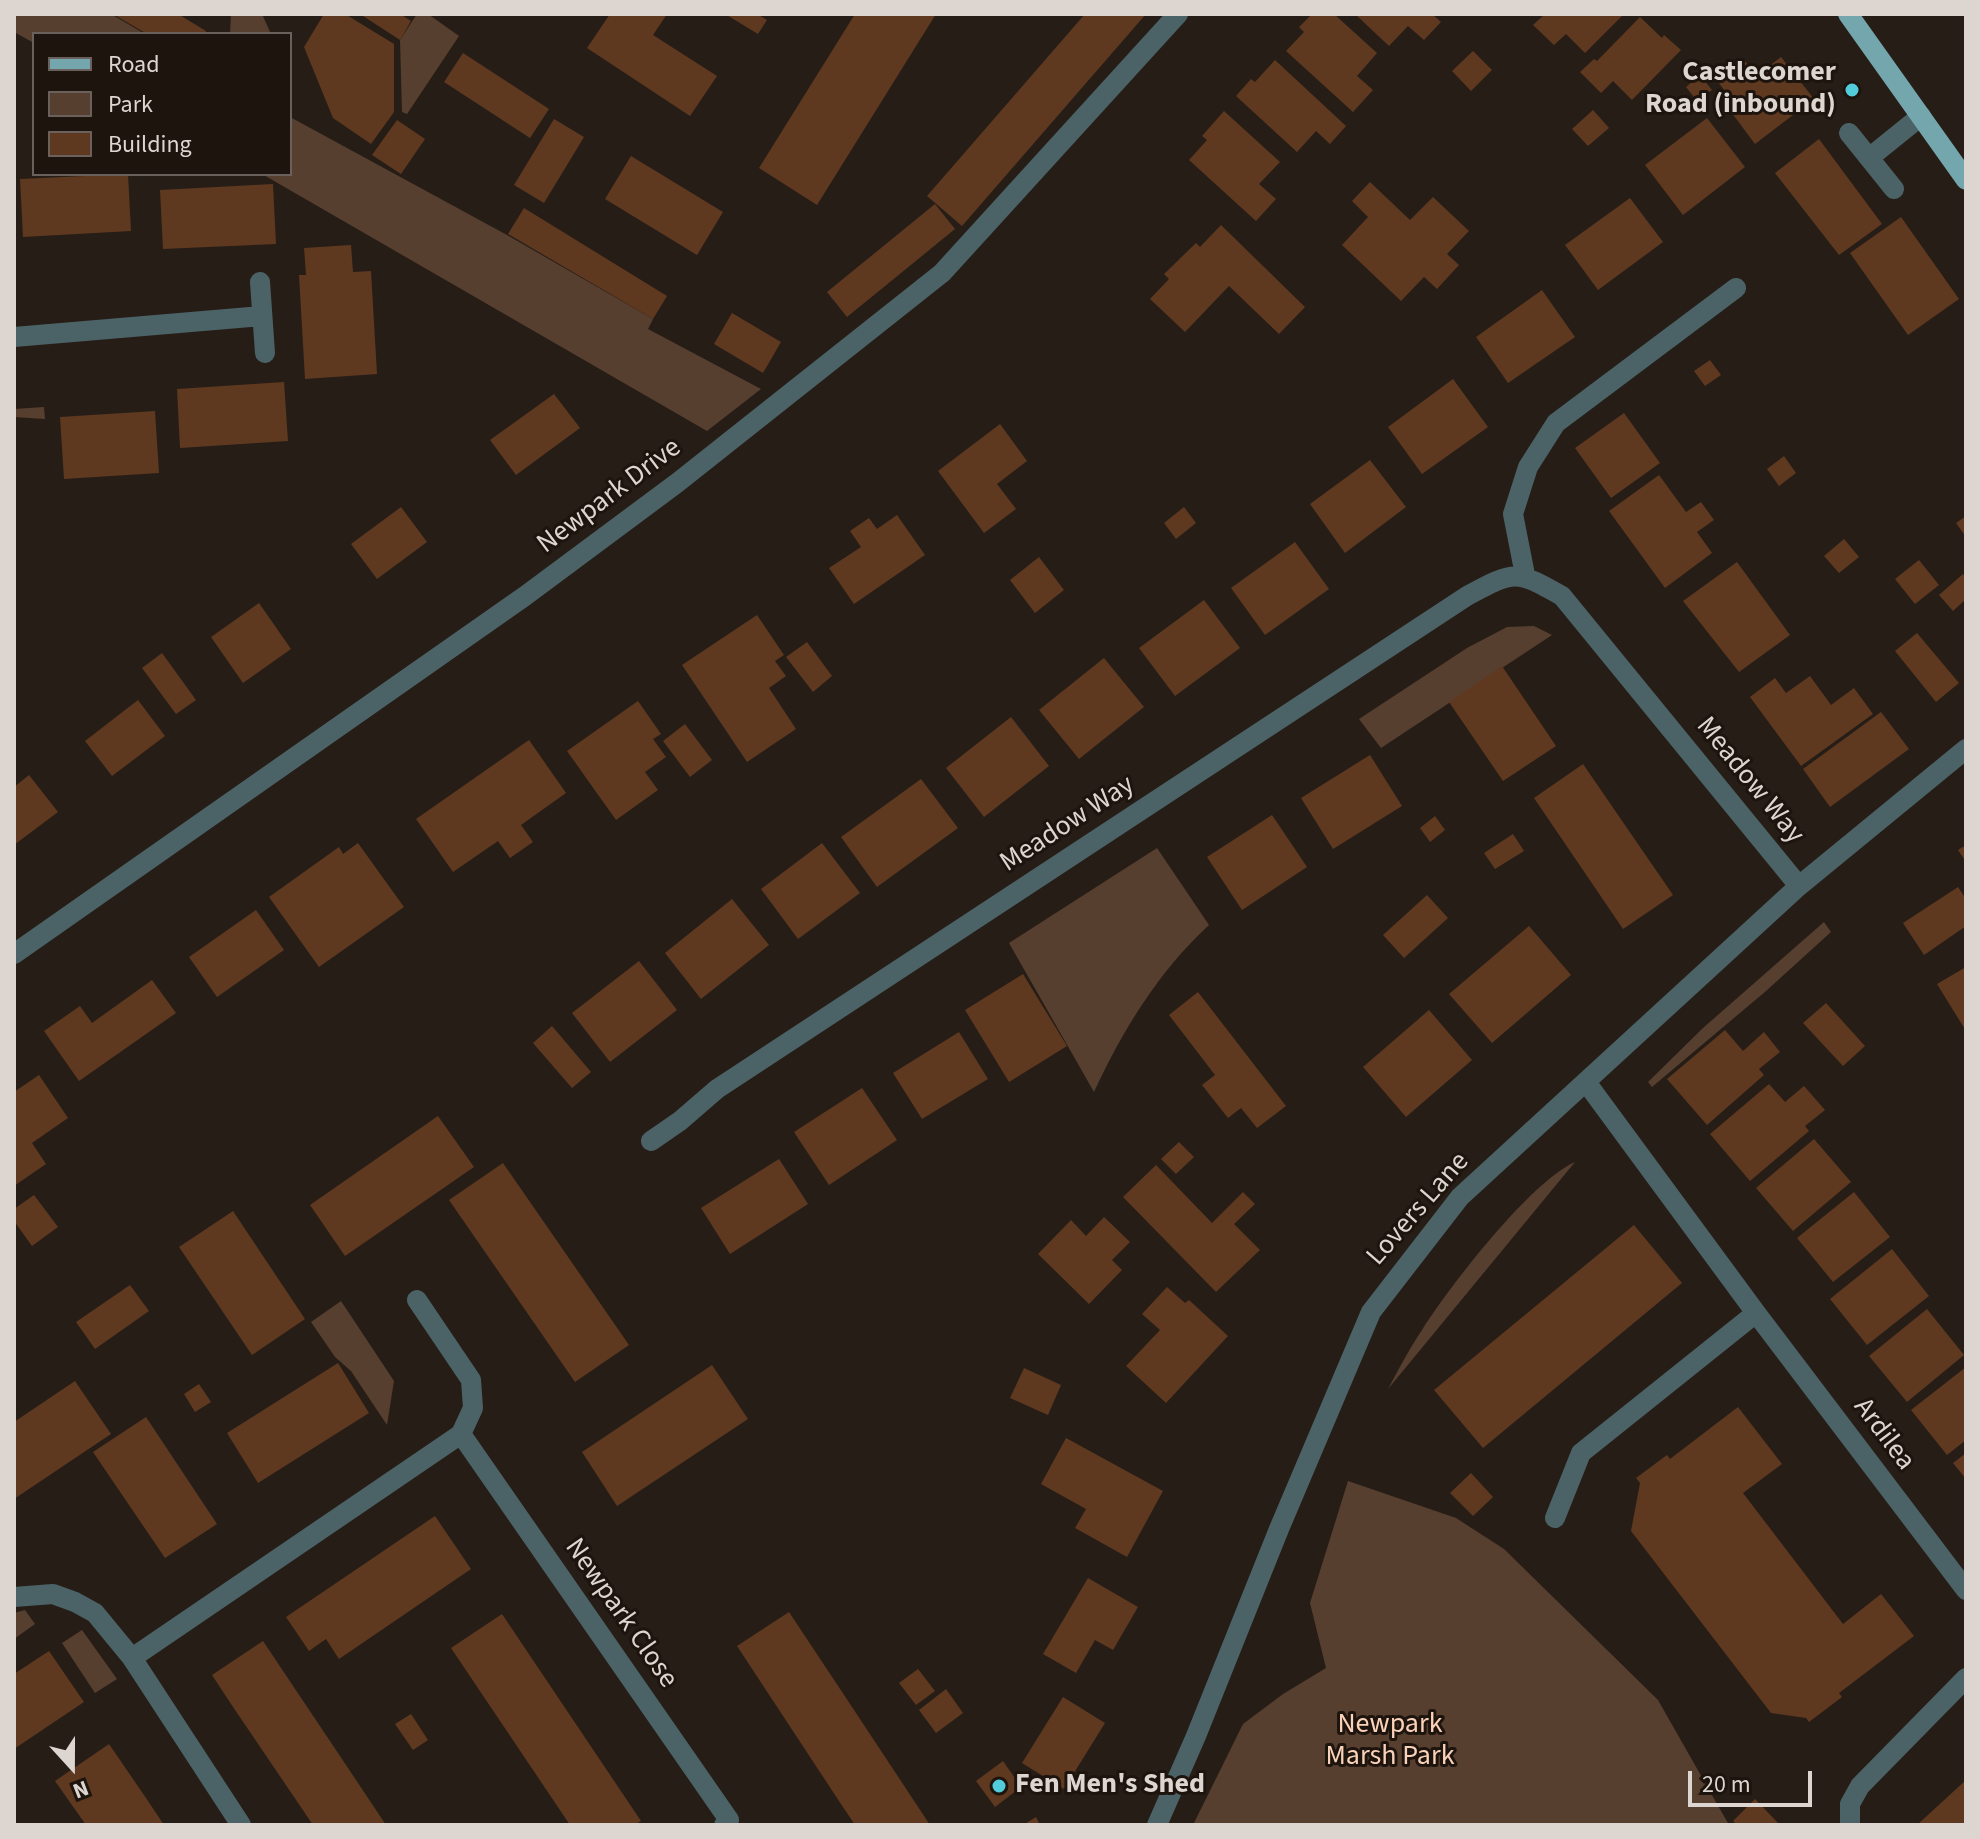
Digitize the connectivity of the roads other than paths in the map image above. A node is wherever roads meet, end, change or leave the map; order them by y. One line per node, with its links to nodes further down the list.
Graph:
1 (1178, 14): 16 (street, Newpark Drive)
2 (1848, 14): 3 (main road)
3 (1921, 116): 5 (street); 6 (main road)
4 (1849, 133): 5 (street)
5 (1869, 158): 7 (street)
6 (1966, 180)
7 (1894, 189)
8 (260, 282): 10 (street)
9 (1736, 288): 13 (street)
10 (262, 316): 11 (street); 12 (street)
11 (14, 337)
12 (265, 353)
13 (1525, 575): 15 (street, Meadow Way); 18 (street, Meadow Way)
14 (1966, 749): 15 (street, Lovers Lane)
15 (1799, 886): 17 (street, Lovers Lane)
16 (14, 954)
17 (1586, 1082): 20 (street, Ardilea); 29 (street, Lovers Lane)
18 (651, 1141)
19 (417, 1300): 21 (street)
20 (1756, 1313): 22 (street); 23 (street, Ardilea)
21 (461, 1434): 25 (street); 28 (street, Newpark Close)
22 (1555, 1518)
23 (1966, 1590)
24 (14, 1597): 25 (street)
25 (132, 1658): 27 (street)
26 (1966, 1678): 30 (street)
27 (241, 1825)
28 (724, 1825)
29 (1157, 1825)
30 (1850, 1825)

